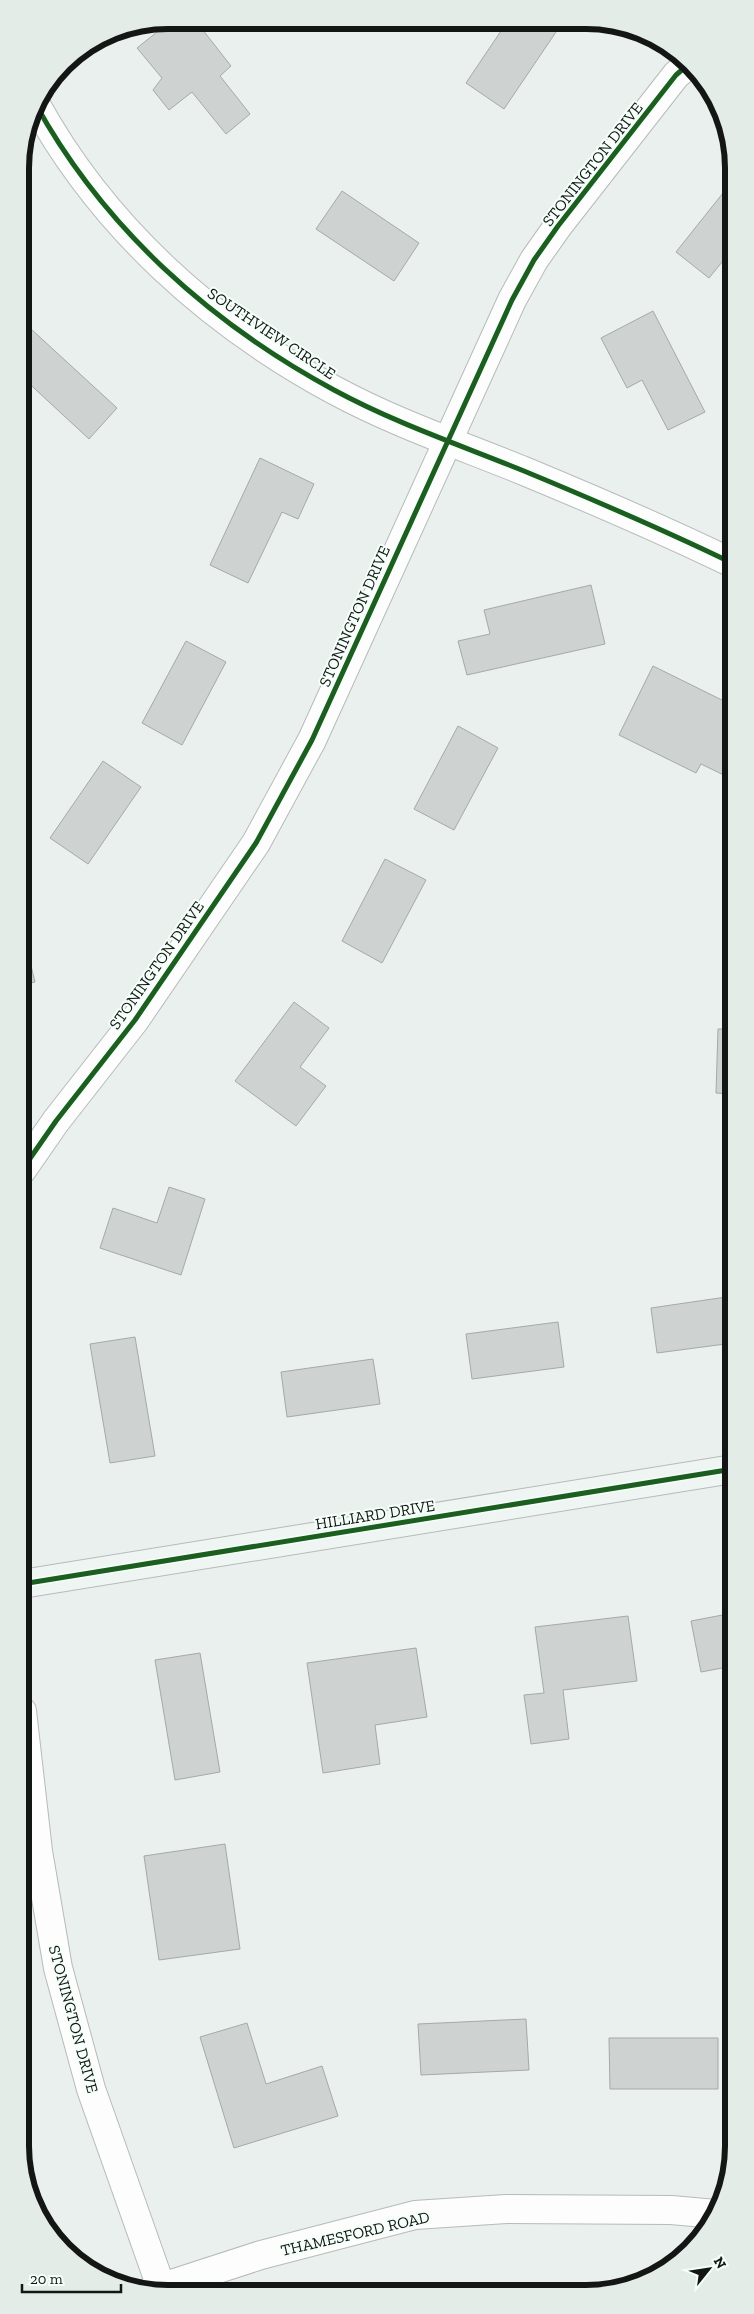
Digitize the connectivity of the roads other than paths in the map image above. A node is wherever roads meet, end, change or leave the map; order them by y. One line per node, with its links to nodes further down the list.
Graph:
1 (683, 69): 3 (street, STONINGTON DRIVE)
2 (40, 112): 3 (street, SOUTHVIEW CIRCLE)
3 (446, 442): 4 (street, SOUTHVIEW CIRCLE); 5 (street, STONINGTON DRIVE)
4 (725, 561)
5 (29, 1154)
6 (725, 1470): 7 (street, HILLIARD DRIVE)
7 (29, 1583)
8 (29, 1772): 10 (street, STONINGTON DRIVE)
9 (708, 2213): 11 (street, THAMESFORD ROAD)
10 (154, 2284)
11 (168, 2285)

